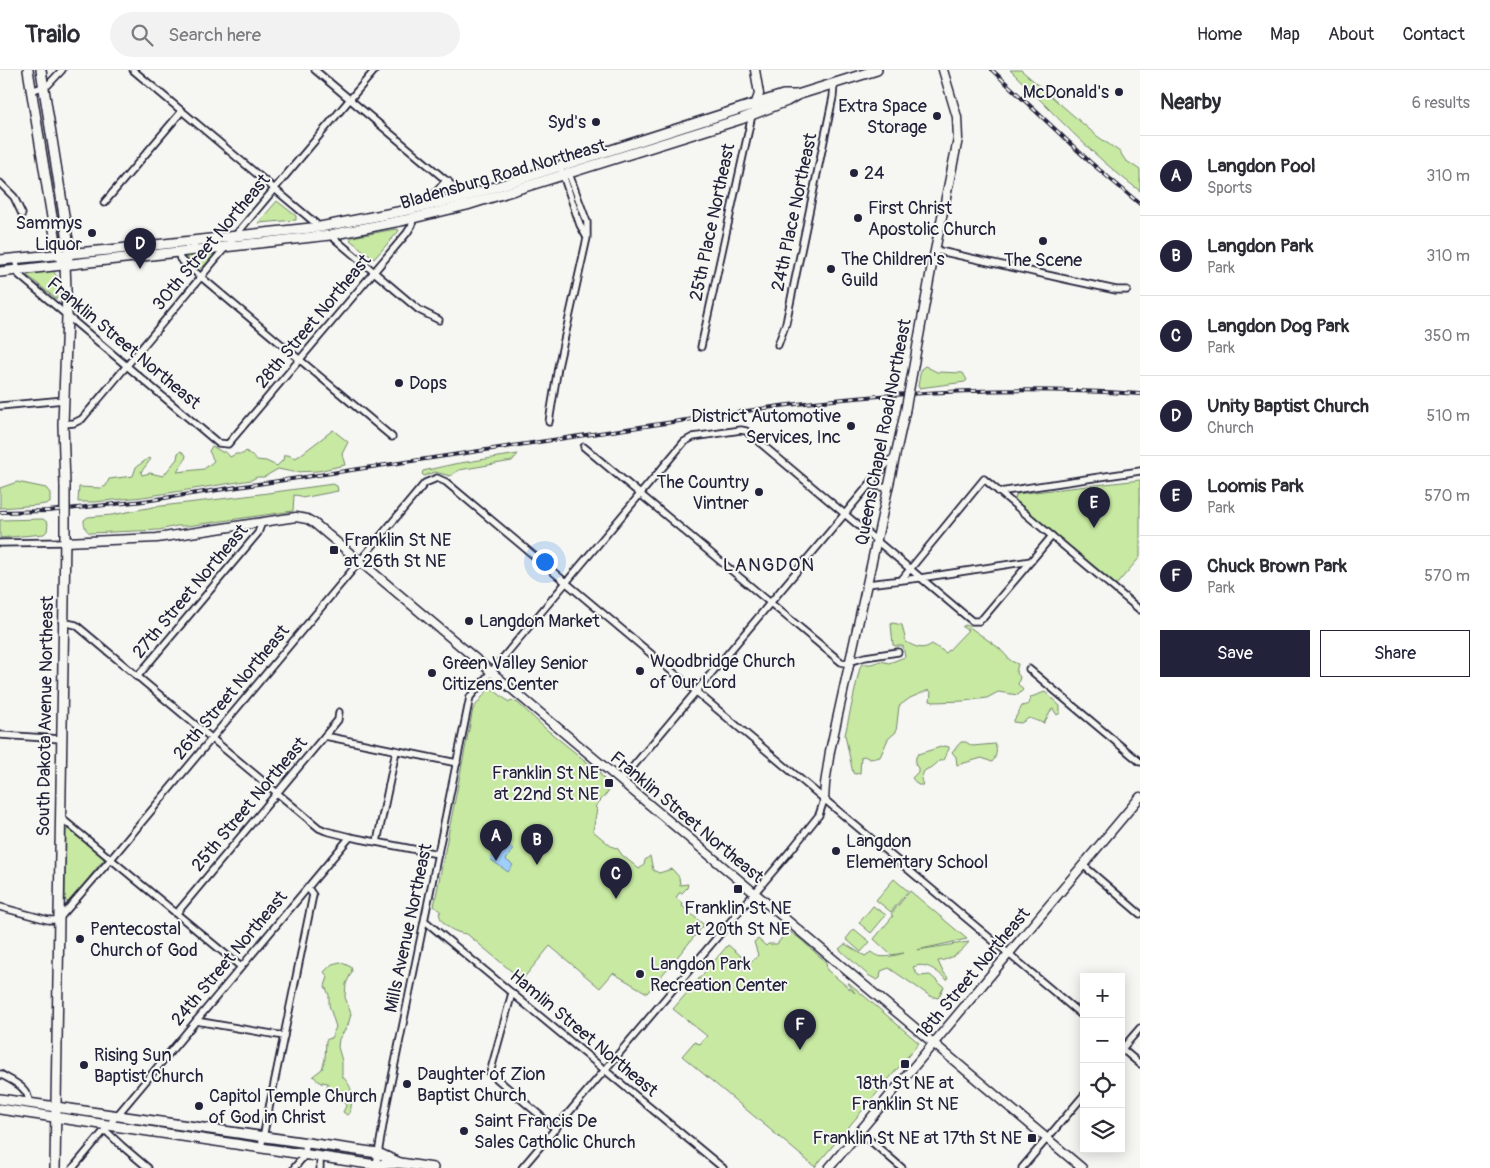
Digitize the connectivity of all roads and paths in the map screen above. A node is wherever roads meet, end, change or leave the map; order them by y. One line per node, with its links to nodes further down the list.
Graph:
1 (28, 70): 12 (main road)
2 (41, 70): 11 (main road)
3 (62, 70): 11 (street)
4 (133, 70): 16 (street)
5 (315, 70): 14 (street)
6 (375, 70): 14 (street, 30th Street Northeast)
7 (755, 70): 15 (street, 25th Place Northeast)
8 (877, 70): 10 (main road, Bladensburg Road Northeast)
9 (943, 70): 34 (street, Queens Chapel Road Northeast)
10 (834, 84): 13 (main road, Bladensburg Road Northeast); 48 (street, 24th Place Northeast)
11 (44, 88): 12 (street); 25 (main road)
12 (31, 91): 26 (main road)
13 (797, 95): 15 (main road, Bladensburg Road Northeast); 17 (main road, Bladensburg Road Northeast)
14 (350, 99): 20 (street); 22 (street, 30th Street Northeast)
15 (755, 104): 17 (street, 25th Place Northeast); 18 (main road, Bladensburg Road Northeast)
16 (182, 111): 22 (street); 24 (street)
17 (752, 115): 18 (main road, Bladensburg Road Northeast); 49 (street, 25th Place Northeast)
18 (651, 142): 19 (main road, Bladensburg Road Northeast)
19 (564, 169): 23 (main road, Bladensburg Road Northeast); 54 (street)
20 (447, 182): 23 (street); 27 (main road)
21 (0, 183): 28 (street)
22 (275, 189): 30 (street); 32 (street, 30th Street Northeast)
23 (466, 201): 27 (main road, Bladensburg Road Northeast); 29 (main road, Bladensburg Road Northeast)
24 (104, 204)
25 (62, 205): 26 (main road); 36 (main road)
26 (50, 206): 37 (main road)
27 (426, 206): 29 (main road, Bladensburg Road Northeast)
28 (22, 214)
29 (413, 214): 30 (main road, Bladensburg Road Northeast); 31 (main road, Bladensburg Road Northeast); 43 (street, 28th Street Northeast)
30 (320, 227): 31 (street); 32 (main road, Bladensburg Road Northeast)
31 (330, 235): 33 (main road, Bladensburg Road Northeast); 43 (street)
32 (234, 236): 33 (street, 30th Street Northeast); 36 (main road, Bladensburg Road Northeast)
33 (226, 246): 35 (main road, Bladensburg Road Northeast); 44 (street, 30th Street Northeast)
34 (935, 250): 45 (street); 62 (street, Queens Chapel Road Northeast, bridge)
35 (178, 251): 40 (main road, Bladensburg Road Northeast); 44 (street)
36 (70, 253): 37 (main road, Bladensburg Road Northeast); 40 (main road, South Dakota Avenue Northeast)
37 (58, 254): 38 (main road, Bladensburg Road Northeast); 40 (main road)
38 (15, 258): 39 (main road, Bladensburg Road Northeast); 41 (street, Franklin Street Northeast)
39 (0, 260)
40 (65, 264): 41 (main road, Bladensburg Road Northeast); 46 (main road, South Dakota Avenue Northeast)
41 (18, 270): 42 (main road, Bladensburg Road Northeast); 46 (street, Franklin Street Northeast)
42 (0, 272)
43 (374, 272): 47 (street); 50 (street, 28th Street Northeast)
44 (201, 277): 50 (street); 51 (street, 30th Street Northeast)
45 (1127, 290)
46 (67, 316): 51 (street, Franklin Street Northeast); 52 (main road, South Dakota Avenue Northeast)
47 (439, 320)
48 (778, 345)
49 (701, 347)
50 (300, 360): 56 (street); 57 (street, 28th Street Northeast)
51 (127, 366): 55 (street, 30th Street Northeast); 57 (street, Franklin Street Northeast)
52 (64, 400): 53 (street); 55 (main road, South Dakota Avenue Northeast)
53 (0, 406)
54 (549, 422)
55 (63, 424): 68 (main road, South Dakota Avenue Northeast, bridge)
56 (392, 437)
57 (223, 445)
58 (584, 447): 64 (street)
59 (890, 460): 61 (street)
60 (1140, 471): 63 (street)
61 (869, 485): 62 (street); 65 (street)
62 (888, 488): 69 (street, Queens Chapel Road Northeast)
63 (1000, 492): 67 (street); 73 (street)
64 (640, 494): 65 (street); 76 (street); 78 (street)
65 (844, 515): 69 (street); 78 (street)
66 (262, 522): 68 (street, Franklin Street Northeast); 71 (street, Franklin Street Northeast); 85 (street, 27th Street Northeast)
67 (1052, 536): 72 (street); 79 (street)
68 (65, 539): 70 (street); 80 (main road, South Dakota Avenue Northeast)
69 (876, 542): 73 (street); 77 (street, Queens Chapel Road Northeast)
70 (0, 543)
71 (360, 561): 76 (street, 26th Street Northeast); 84 (street, Franklin Street Northeast); 91 (street, 26th Street Northeast)
72 (1032, 561): 74 (street); 74 (street)
73 (910, 570): 74 (street); 75 (street)
74 (920, 578): 75 (street)
75 (902, 579): 77 (street)
76 (566, 583): 84 (street); 86 (street)
77 (867, 584): 82 (street, Queens Chapel Road Northeast)
78 (770, 603): 82 (street); 86 (street)
79 (1140, 610)
80 (62, 622): 85 (street); 90 (main road, South Dakota Avenue Northeast)
81 (898, 652): 82 (street)
82 (850, 662): 98 (street, Queens Chapel Road Northeast)
83 (1029, 669): 93 (street)
84 (491, 672): 94 (street, Mills Avenue Northeast); 95 (street, Franklin Street Northeast)
85 (138, 677): 91 (street)
86 (696, 692): 95 (street); 98 (street)
87 (339, 712): 89 (street, 25th Street Northeast)
88 (0, 735): 90 (street)
89 (325, 736): 92 (street); 96 (street, 25th Street Northeast)
90 (61, 739): 99 (main road, South Dakota Avenue Northeast)
91 (211, 739): 96 (street); 103 (street, 26th Street Northeast)
92 (396, 750): 94 (street); 101 (street)
93 (1140, 762)
94 (457, 763): 102 (street, Mills Avenue Northeast)
95 (621, 781): 106 (street, Franklin Street Northeast)
96 (277, 794): 100 (street); 108 (street, 25th Street Northeast)
97 (1140, 797): 104 (street, 18th Street Northeast)
98 (824, 800): 106 (street); 112 (street)
99 (60, 817): 103 (street); 110 (main road, South Dakota Avenue Northeast)
100 (350, 837): 101 (street); 105 (street, 24th Street Northeast)
101 (377, 842): 102 (street)
102 (438, 854): 111 (street, Mills Avenue Northeast)
103 (111, 860): 108 (street); 110 (street, 26th Street Northeast)
104 (1083, 865): 109 (street); 112 (street, 18th Street Northeast)
105 (308, 888): 113 (street, 24th Street Northeast); 118 (street)
106 (754, 893): 119 (street, Franklin Street Northeast); 123 (street)
107 (0, 907): 110 (street)
108 (176, 914): 113 (street)
109 (1140, 914)
110 (58, 920): 129 (main road, South Dakota Avenue Northeast)
111 (426, 921): 114 (street, Hamlin Street Northeast); 138 (street, Mills Avenue Northeast)
112 (1008, 954): 115 (street); 119 (street, 18th Street Northeast)
113 (241, 968): 116 (street, 24th Street Northeast)
114 (512, 992): 123 (street, Hamlin Street Northeast); 132 (street)
115 (1080, 1013)
116 (196, 1021): 118 (street); 130 (street, 24th Street Northeast)
117 (1140, 1028): 120 (street)
118 (284, 1036): 134 (street)
119 (933, 1043): 133 (street, 18th Street Northeast); 135 (street, Franklin Street Northeast)
120 (1125, 1046)
121 (1125, 1052): 122 (street)
122 (1140, 1064)
123 (605, 1071): 132 (street); 150 (street, Hamlin Street Northeast)
124 (0, 1074): 127 (street)
125 (0, 1099): 127 (main road)
126 (1080, 1100): 135 (street)
127 (28, 1103): 129 (main road)
128 (0, 1109): 129 (main road)
129 (56, 1112): 130 (main road); 131 (main road); 143 (main road, South Dakota Avenue Northeast)
130 (116, 1117): 131 (street, 24th Street Northeast); 134 (main road)
131 (107, 1127): 137 (main road); 144 (street, 24th Street Northeast); 145 (street)
132 (556, 1129): 149 (street)
133 (859, 1131): 151 (street, 18th Street Northeast); 152 (street)
134 (263, 1137): 136 (main road); 137 (street)
135 (1047, 1138): 153 (street); 154 (street, Franklin Street Northeast)
136 (306, 1144): 138 (main road); 139 (street)
137 (262, 1147): 139 (main road)
138 (378, 1153): 141 (main road); 142 (street, Mills Avenue Northeast)
139 (305, 1155): 140 (main road); 146 (street)
140 (320, 1157): 142 (main road); 147 (street)
141 (400, 1163): 142 (main road); 148 (main road)
142 (376, 1165)
143 (55, 1168)
144 (74, 1168)
145 (148, 1168)
146 (294, 1168)
147 (320, 1168)
148 (433, 1168)
149 (522, 1168)
150 (723, 1168)
151 (829, 1168)
152 (902, 1168)
153 (1022, 1168)
154 (1082, 1168)

